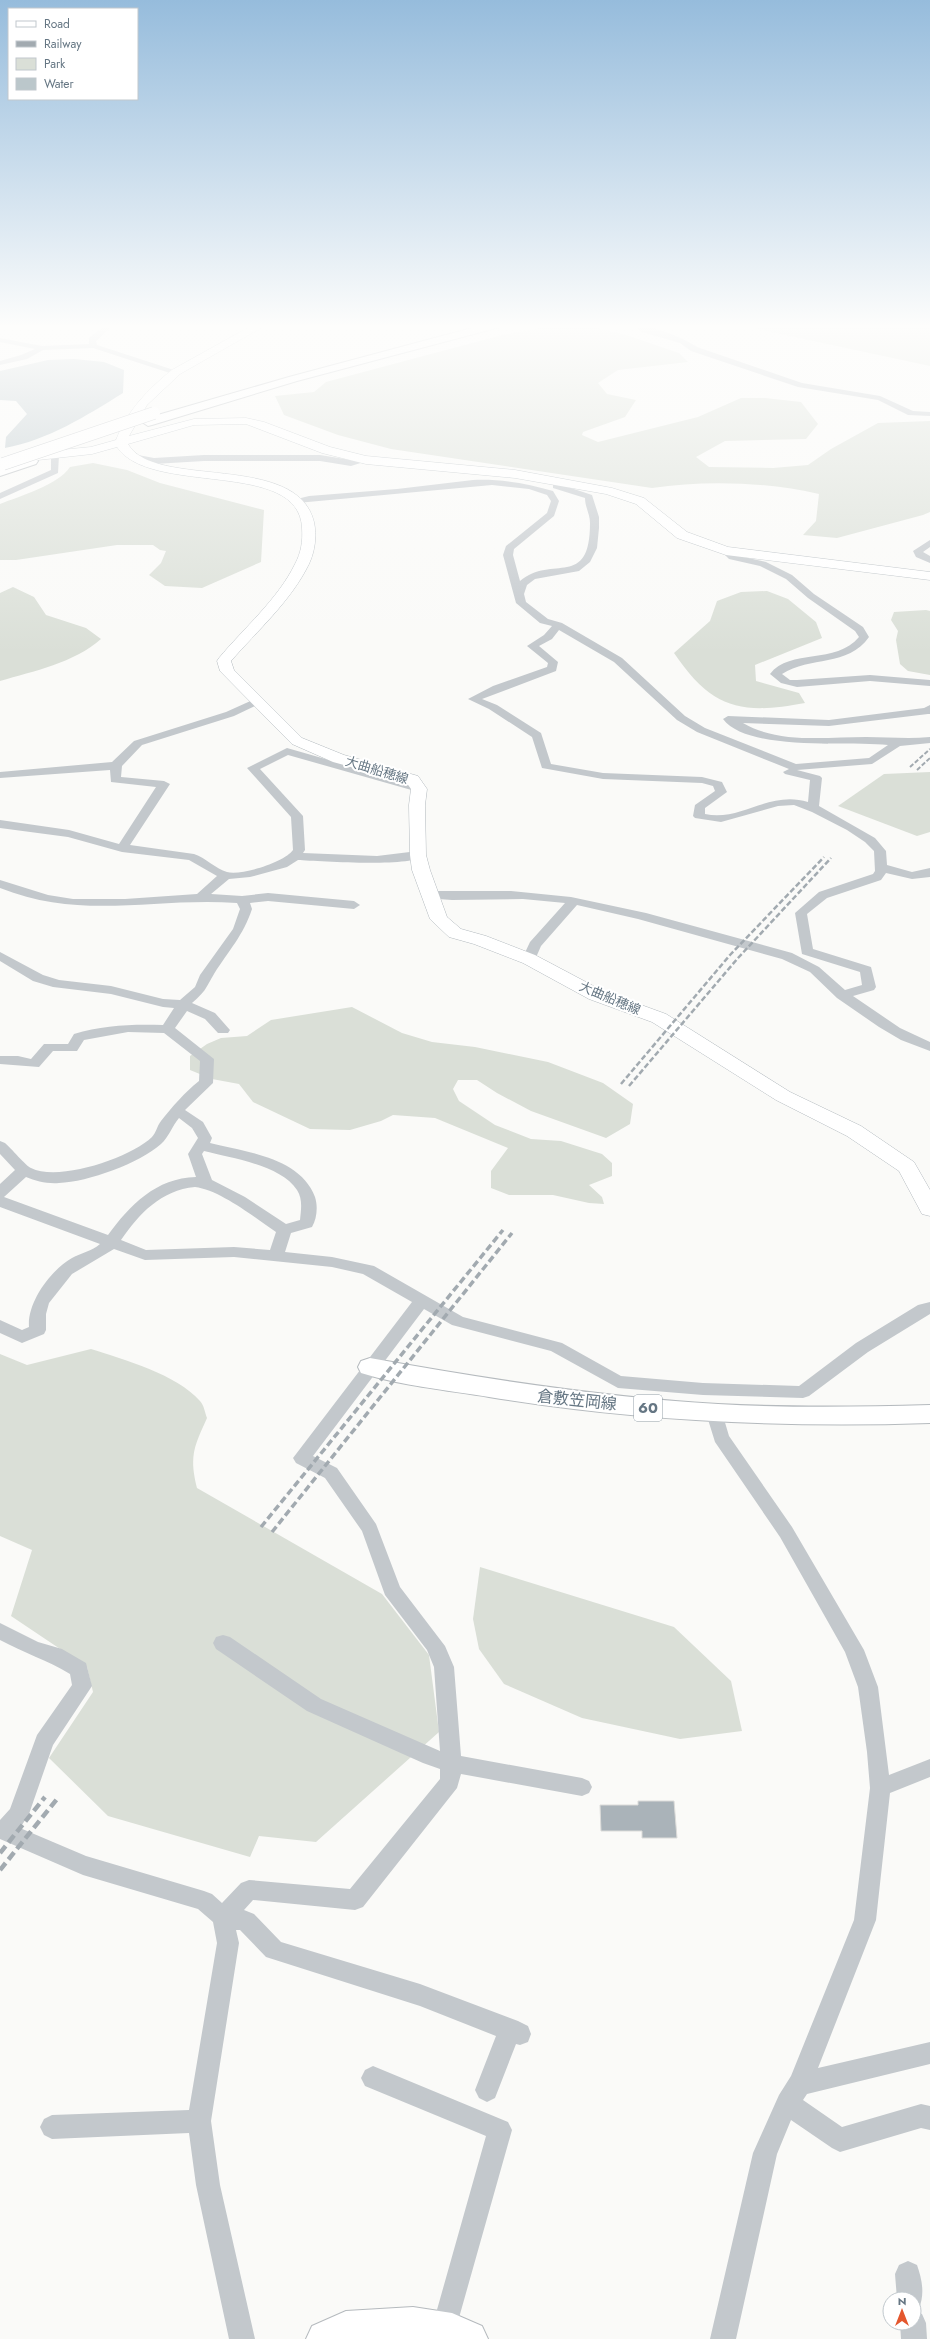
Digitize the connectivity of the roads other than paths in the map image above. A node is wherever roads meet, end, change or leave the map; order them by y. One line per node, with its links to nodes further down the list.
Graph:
1 (99, 434): 10 (main road, bridge)
2 (106, 434): 10 (main road)
3 (125, 434): 6 (main road)
4 (150, 434): 6 (main road)
5 (286, 434): 9 (main road)
6 (121, 442): 7 (main road); 8 (main road)
7 (55, 455): 10 (main road); 12 (street)
8 (138, 458): 9 (street); 13 (main road)
9 (366, 460): 11 (main road)
10 (1, 465)
11 (560, 482): 15 (main road); 18 (street)
12 (0, 496)
13 (297, 500): 18 (street); 21 (main road, 大曲船穂線)
14 (930, 543): 16 (street)
15 (726, 551): 17 (main road); 20 (street)
16 (930, 560)
17 (930, 576)
18 (518, 596): 19 (street)
19 (558, 625): 23 (street); 29 (street)
20 (930, 684)
21 (257, 701): 26 (street); 28 (main road, 大曲船穂線)
22 (930, 708): 25 (street)
23 (720, 738): 25 (street); 29 (street)
24 (930, 740): 25 (street)
25 (897, 743)
26 (116, 765): 27 (street); 31 (street)
27 (0, 776)
28 (419, 789): 32 (main road, 大曲船穂線); 33 (street)
29 (813, 808): 34 (street)
30 (0, 824): 31 (street)
31 (122, 848): 36 (street)
32 (418, 855): 33 (street); 38 (main road, 大曲船穂線)
33 (295, 856): 36 (street)
34 (881, 867): 35 (street); 45 (street)
35 (930, 872)
36 (225, 876): 39 (street)
37 (0, 884): 39 (street)
38 (429, 895): 41 (street); 44 (main road, 大曲船穂線)
39 (201, 897): 40 (street)
40 (242, 900): 42 (street); 46 (street)
41 (573, 902): 44 (street); 45 (street)
42 (354, 905)
43 (0, 956): 46 (street)
44 (529, 959): 58 (main road, 大曲船穂線)
45 (843, 995): 49 (street)
46 (183, 1004): 47 (street); 48 (street)
47 (167, 1029): 50 (street); 51 (street)
48 (223, 1030)
49 (930, 1047)
50 (0, 1060)
51 (177, 1112): 52 (street); 54 (street)
52 (201, 1145): 55 (street); 59 (street)
53 (0, 1146): 54 (street)
54 (23, 1171): 56 (street)
55 (206, 1183): 59 (street); 60 (street)
56 (0, 1193)
57 (0, 1201): 60 (street)
58 (930, 1210)
59 (284, 1230): 61 (street)
60 (109, 1242): 61 (street); 64 (street)
61 (276, 1255): 62 (street)
62 (421, 1301): 63 (street); 65 (street)
63 (930, 1308)
64 (0, 1326)
65 (370, 1367): 66 (main road, 倉敷笠岡線 / 60); 70 (street)
66 (715, 1413): 67 (main road, 倉敷笠岡線 / 60); 73 (street)
67 (930, 1414)
68 (0, 1631): 74 (street)
69 (223, 1643): 70 (street)
70 (451, 1763): 72 (street); 75 (street)
71 (930, 1768): 73 (street)
72 (582, 1787)
73 (880, 1788): 78 (street)
74 (3, 1830): 75 (street)
75 (223, 1916): 79 (street); 82 (street)
76 (930, 2053): 78 (street)
77 (373, 2078): 86 (street)
78 (800, 2084): 80 (street)
79 (487, 2090)
80 (787, 2103): 81 (street); 89 (street)
81 (930, 2118)
82 (199, 2121): 83 (street); 87 (street)
83 (52, 2127)
84 (908, 2274): 85 (street)
85 (909, 2291)
86 (456, 2335): 88 (main road)
87 (242, 2339)
88 (325, 2339)
89 (723, 2339)

